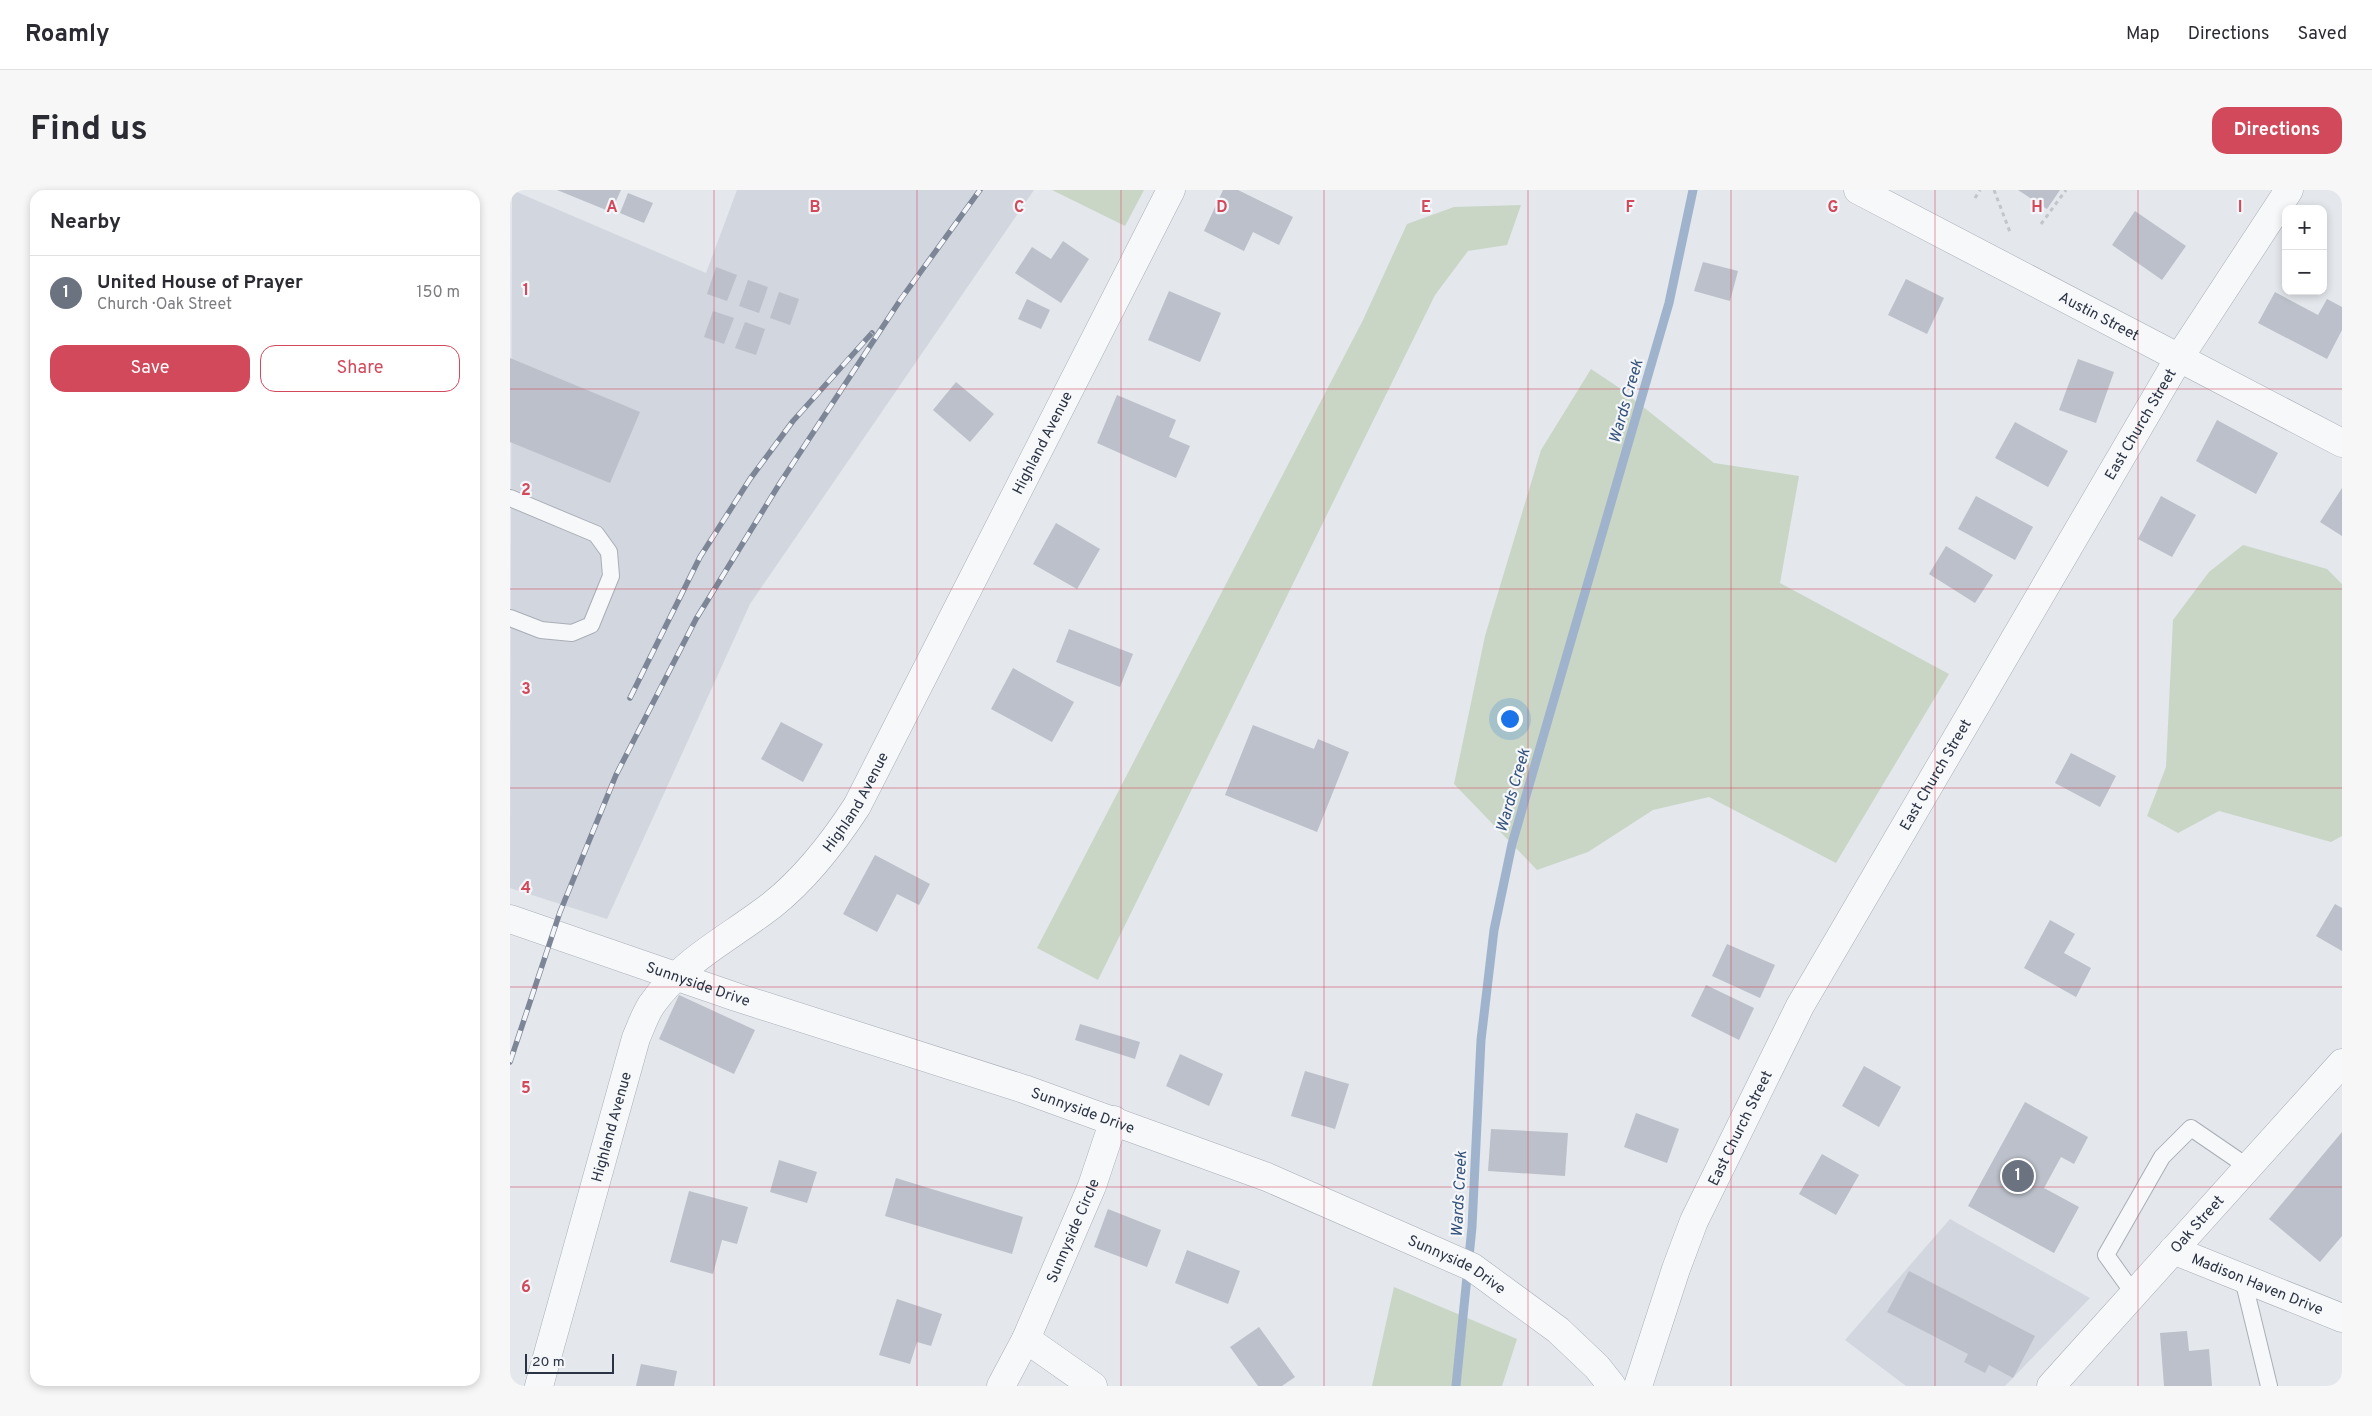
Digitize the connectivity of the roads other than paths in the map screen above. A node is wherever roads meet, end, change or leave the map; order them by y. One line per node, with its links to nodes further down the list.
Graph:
1 (1171, 190): 9 (street, Highland Avenue)
2 (1858, 190): 4 (street, Austin Street)
3 (2289, 190): 4 (street, East Church Street)
4 (2179, 358): 5 (street, Austin Street); 22 (street, East Church Street)
5 (2342, 443)
6 (510, 498): 7 (lane)
7 (510, 618)
8 (510, 919): 9 (street, Sunnyside Drive)
9 (674, 976): 11 (street, Sunnyside Drive); 18 (street, Highland Avenue)
10 (2342, 1063): 12 (street, Oak Street)
11 (1114, 1120): 17 (street, Sunnyside Circle); 21 (street, Sunnyside Drive)
12 (2248, 1167): 13 (street, Oak Street); 15 (lane)
13 (2173, 1250): 14 (street, Madison Haven Drive); 15 (street, Oak Street)
14 (2243, 1279): 16 (street, Madison Haven Drive); 24 (lane)
15 (2134, 1294): 23 (street, Oak Street)
16 (2342, 1318)
17 (1026, 1339): 19 (street, Sunnyside Circle); 20 (street)
18 (539, 1386)
19 (1001, 1386)
20 (1093, 1386)
21 (1612, 1386)
22 (1638, 1386)
23 (2051, 1386)
24 (2269, 1386)

